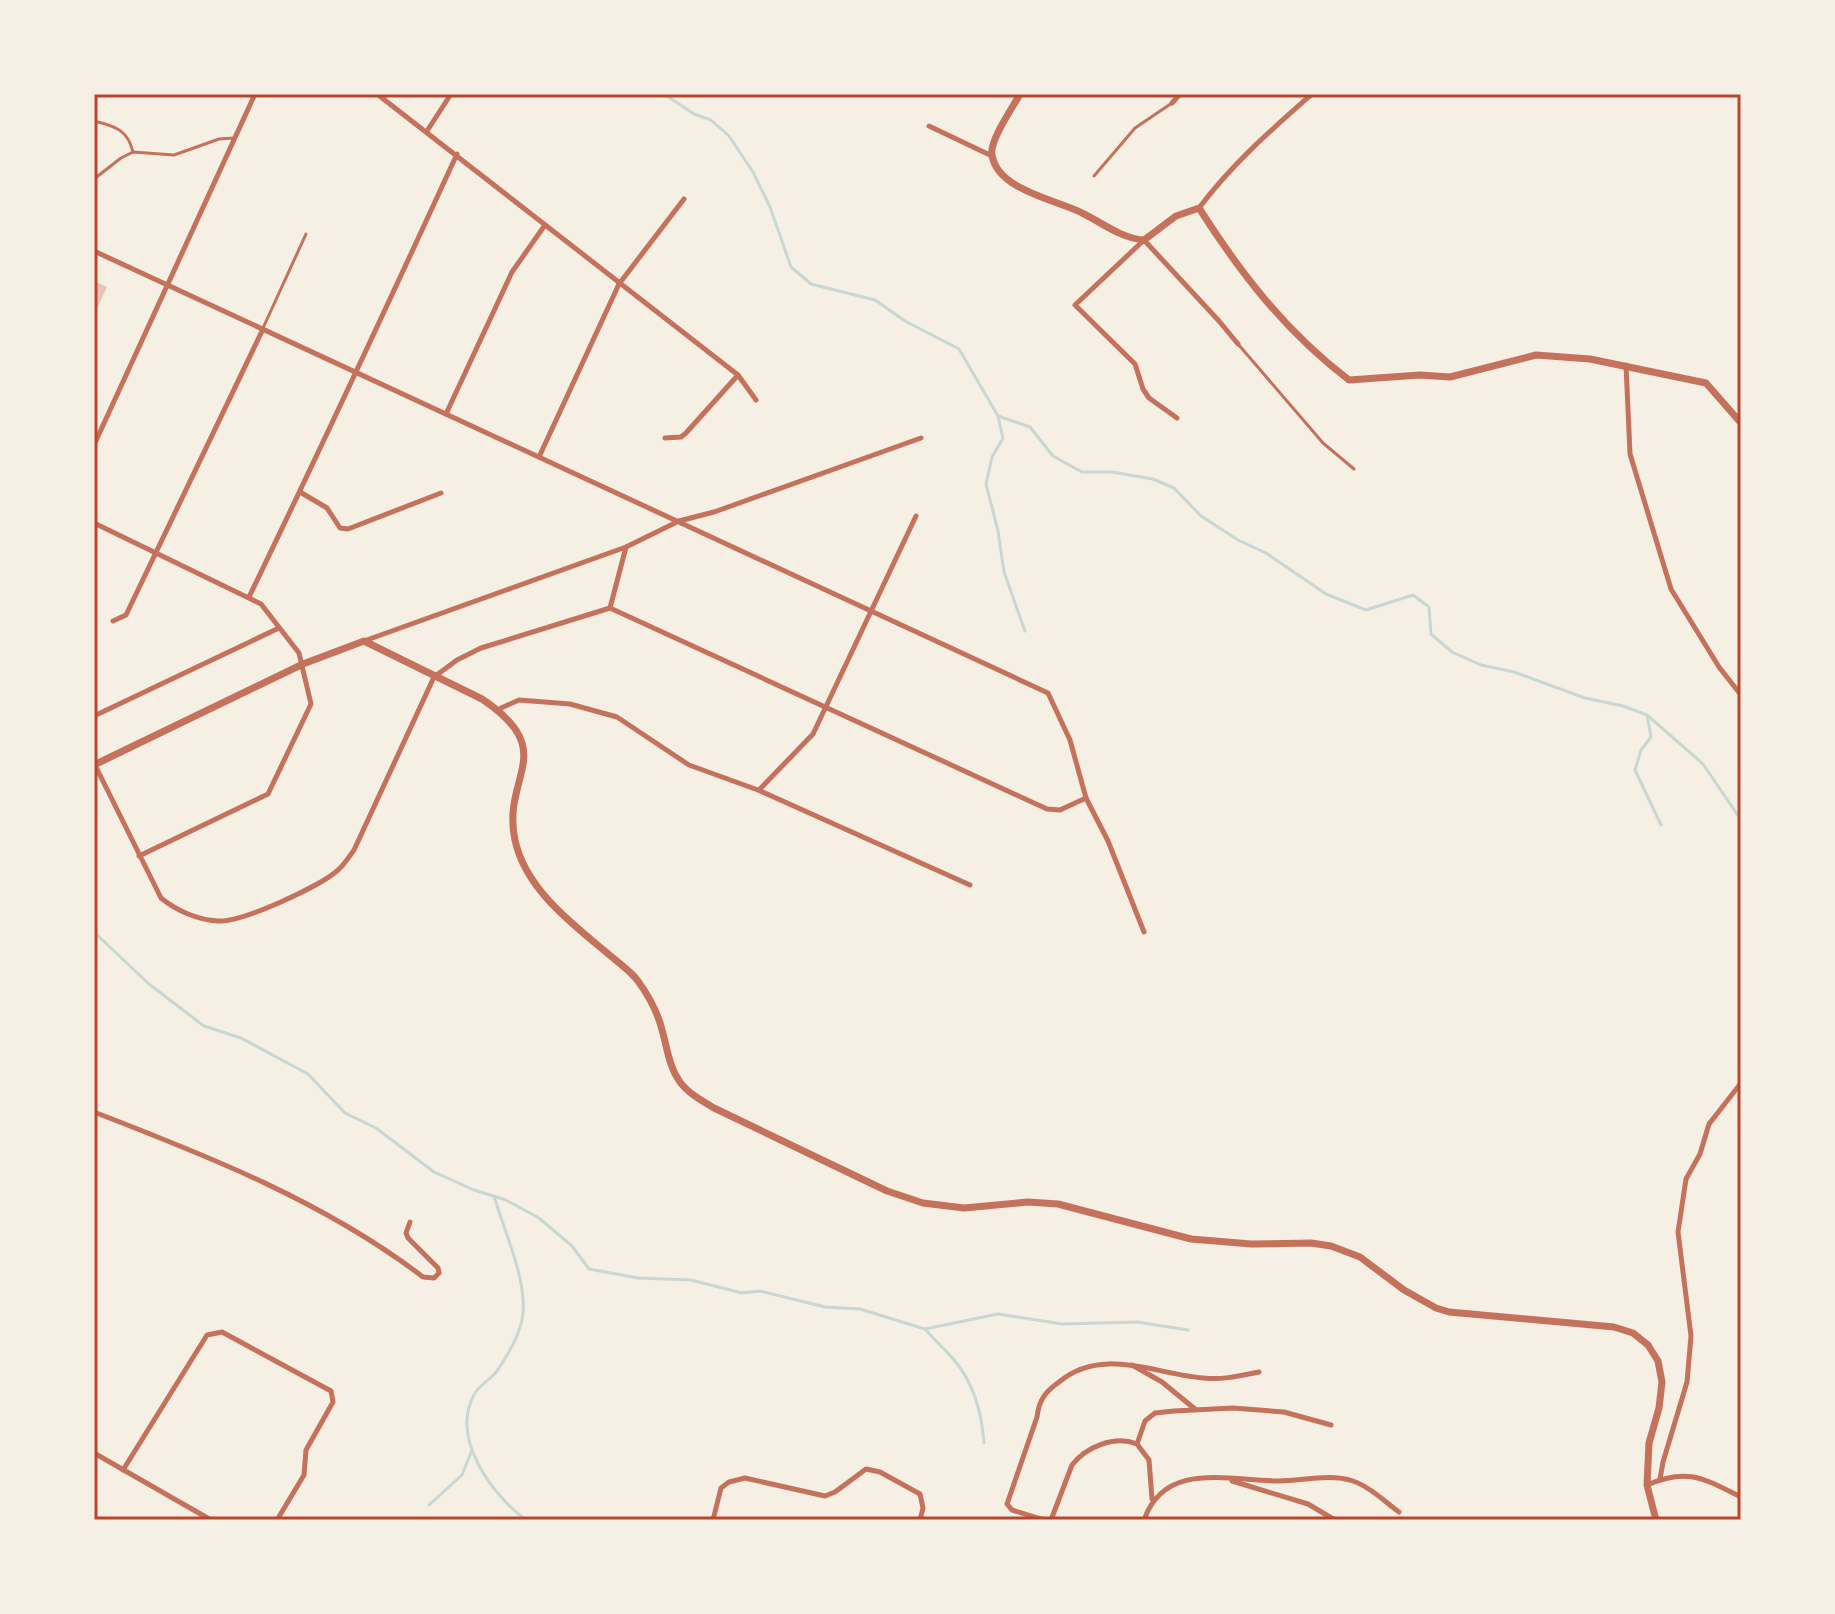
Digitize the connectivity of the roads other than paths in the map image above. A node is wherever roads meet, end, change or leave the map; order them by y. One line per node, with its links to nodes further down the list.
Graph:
1 (255, 94): 11 (street)
2 (377, 94): 10 (street)
3 (451, 94): 10 (street)
4 (1020, 94): 14 (street)
5 (1180, 94): 7 (street)
6 (1312, 94): 18 (street)
7 (1172, 103): 15 (lane)
8 (94, 121): 12 (lane)
9 (929, 126): 14 (street)
10 (427, 131): 13 (street)
11 (234, 138): 12 (lane); 23 (street)
12 (133, 152): 16 (lane)
13 (457, 154): 19 (street); 28 (street)
14 (992, 156): 21 (street)
15 (1094, 176)
16 (94, 179)
17 (684, 199): 24 (street)
18 (1199, 208): 21 (street); 27 (street)
19 (545, 225): 24 (street); 31 (street)
20 (306, 234): 25 (lane)
21 (1144, 240): 26 (street); 32 (street)
22 (94, 251): 23 (street)
23 (167, 284): 25 (street); 36 (street)
24 (619, 284): 29 (street); 37 (street)
25 (263, 329): 28 (street); 45 (street)
26 (1238, 344): 38 (lane)
27 (1626, 365): 33 (street); 54 (street)
28 (357, 372): 31 (street); 39 (street)
29 (738, 375): 30 (street); 34 (street)
30 (756, 400)
31 (446, 414): 37 (street)
32 (1177, 418)
33 (1741, 423)
34 (665, 438)
35 (921, 438): 42 (street)
36 (94, 445)
37 (539, 457): 42 (street)
38 (1354, 469)
39 (300, 492): 40 (street); 46 (street)
40 (441, 493)
41 (916, 516): 48 (street)
42 (679, 521): 44 (street); 48 (street)
43 (94, 523): 45 (street)
44 (626, 547): 47 (street); 51 (street)
45 (156, 552): 46 (street); 49 (street)
46 (249, 597): 50 (street)
47 (610, 608): 53 (street); 55 (street)
48 (872, 611): 55 (street); 60 (street)
49 (113, 621)
50 (279, 628): 52 (street); 57 (street)
51 (364, 641): 52 (street); 53 (street)
52 (303, 664): 58 (street); 61 (street)
53 (434, 677): 56 (street); 61 (street)
54 (1741, 695)
55 (826, 709): 59 (street); 60 (street)
56 (500, 711): 59 (street); 76 (street)
57 (94, 716)
58 (94, 764): 61 (street)
59 (758, 790): 62 (street)
60 (1086, 798): 63 (street)
61 (139, 856)
62 (970, 885)
63 (1144, 932)
64 (1741, 1083): 75 (street)
65 (94, 1112): 66 (street)
66 (410, 1222)
67 (1132, 1365): 68 (street); 69 (street); 84 (street)
68 (1259, 1372)
69 (1196, 1410): 70 (street); 71 (street)
70 (1331, 1425)
71 (1137, 1444): 78 (street); 85 (street)
72 (94, 1453): 73 (street)
73 (123, 1470): 80 (street); 81 (street)
74 (1216, 1478): 78 (street); 79 (street); 87 (street)
75 (1660, 1479): 76 (street); 77 (street)
76 (1647, 1485): 88 (street)
77 (1741, 1497)
78 (1152, 1499): 86 (street)
79 (1399, 1512)
80 (211, 1520)
81 (277, 1520)
82 (713, 1520): 83 (street)
83 (920, 1520)
84 (1044, 1520)
85 (1051, 1520)
86 (1144, 1520)
87 (1335, 1520)
88 (1656, 1520)

